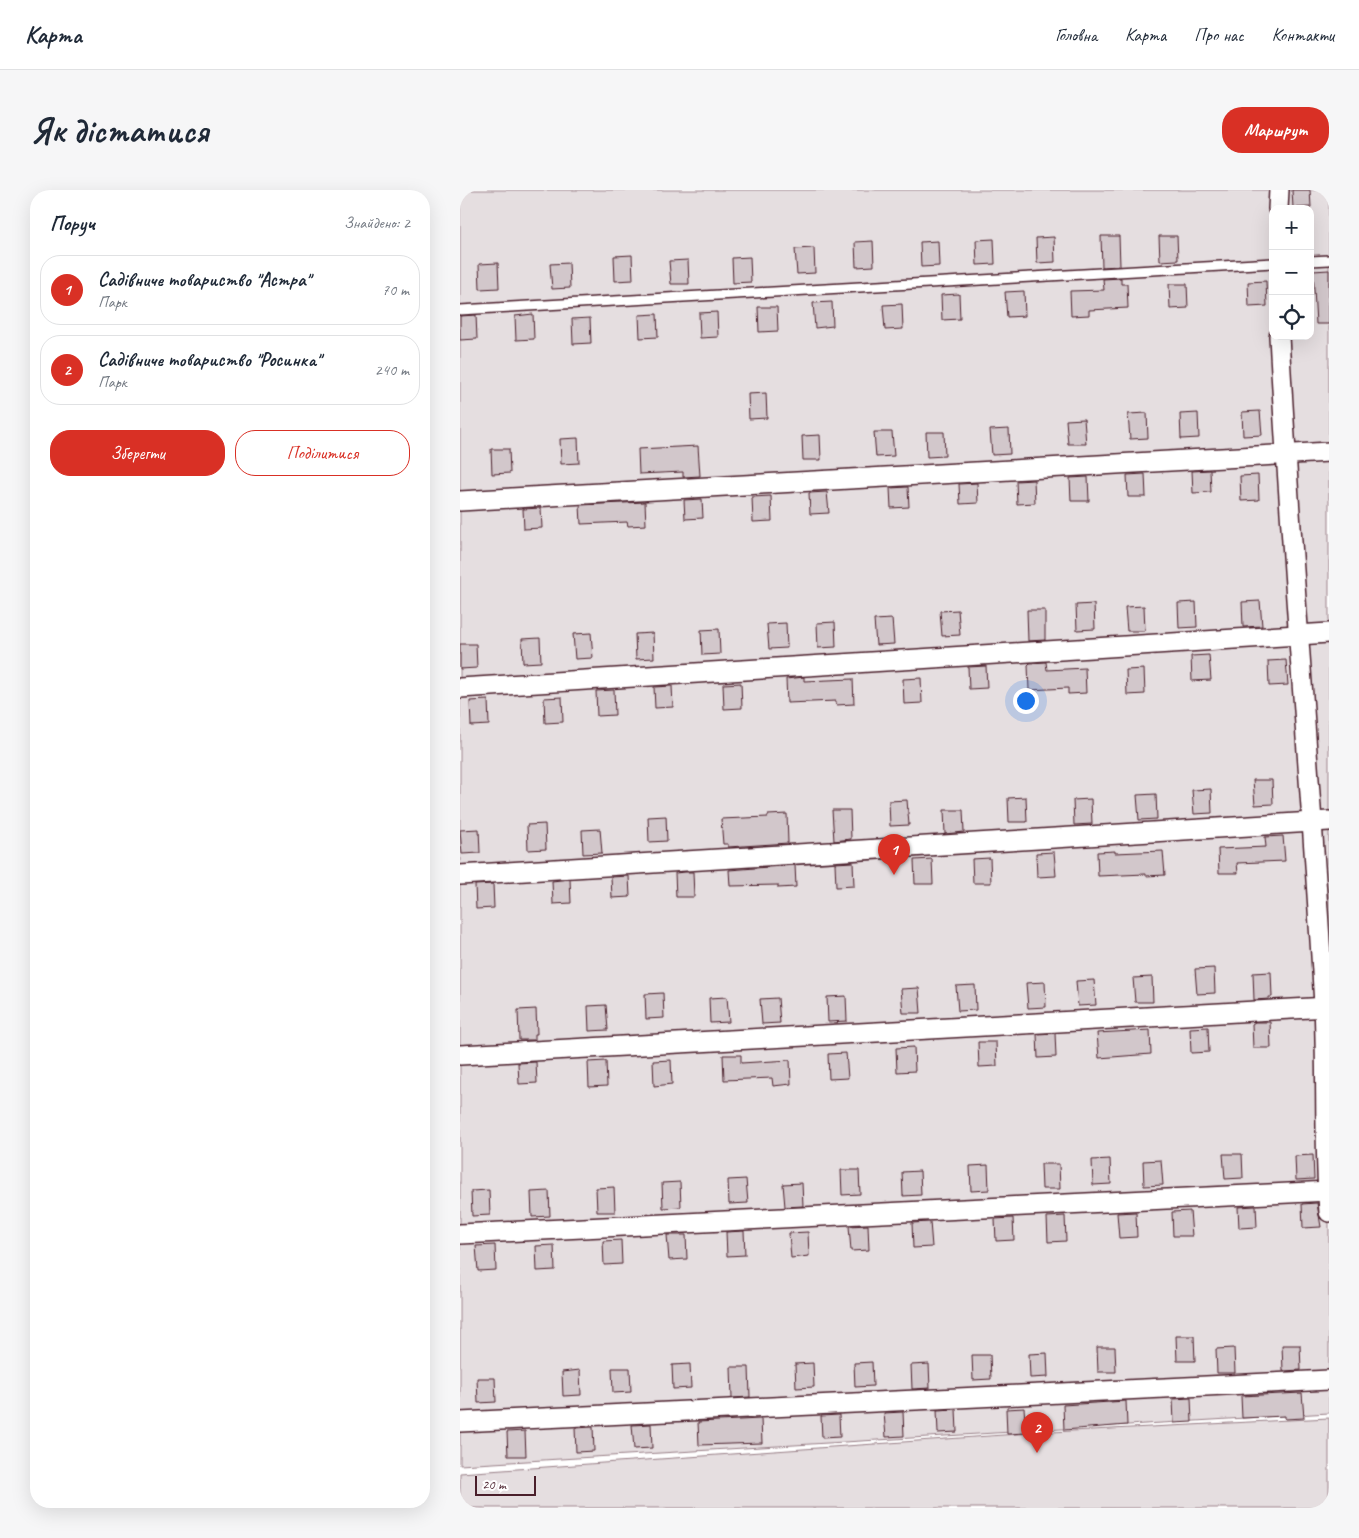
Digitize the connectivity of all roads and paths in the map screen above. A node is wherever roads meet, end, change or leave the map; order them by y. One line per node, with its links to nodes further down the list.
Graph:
1 (1279, 190): 2 (street)
2 (1278, 205)
3 (1329, 260): 4 (lane)
4 (1314, 261)
5 (1269, 264): 6 (lane)
6 (460, 310)
7 (1279, 340): 9 (street)
8 (1329, 452): 9 (street)
9 (1285, 454): 10 (street); 12 (street)
10 (460, 501)
11 (1329, 633): 12 (street)
12 (1299, 634): 13 (street); 14 (street)
13 (460, 688)
14 (1320, 822): 15 (street); 16 (street)
15 (460, 875)
16 (1326, 1007): 17 (street); 18 (street)
17 (460, 1055)
18 (1328, 1191): 19 (street); 20 (street)
19 (1329, 1212)
20 (460, 1234)
21 (1329, 1380): 22 (street)
22 (460, 1422)

